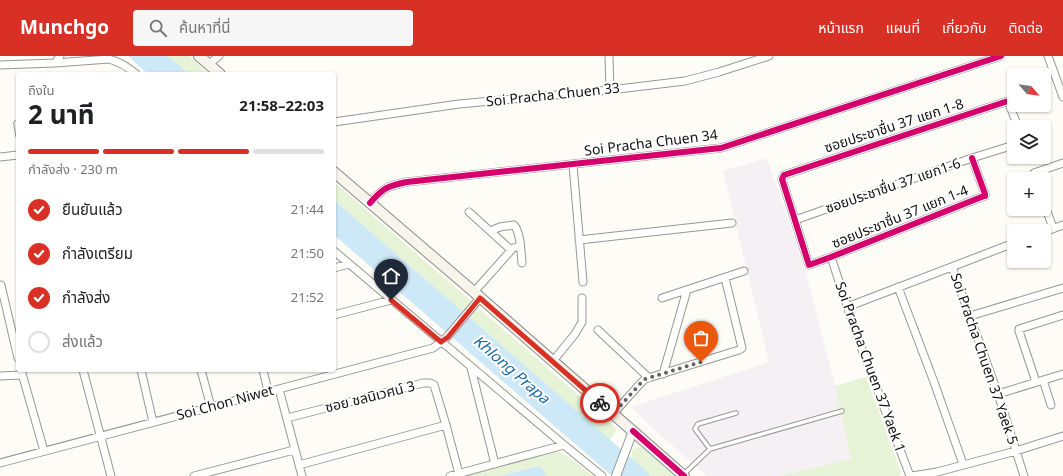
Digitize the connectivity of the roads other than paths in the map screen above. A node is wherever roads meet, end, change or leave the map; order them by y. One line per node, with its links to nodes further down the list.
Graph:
1 (14, 56): 13 (street)
2 (60, 56): 10 (street)
3 (199, 56): 11 (main road)
4 (219, 56): 11 (street)
5 (609, 56): 16 (street)
6 (768, 56): 16 (street, Soi Pracha Chuen 33)
7 (1001, 56): 25 (street, Soi Pracha Chuen 34)
8 (1048, 56): 17 (street)
9 (107, 58): 10 (street); 14 (street)
10 (55, 63): 13 (street)
11 (209, 64): 15 (main road)
12 (0, 65): 13 (street)
13 (14, 65)
14 (134, 72)
15 (218, 72)
16 (610, 90): 19 (street, Soi Pracha Chuen 33)
17 (1062, 93)
18 (1007, 101): 31 (street, ซอยประชาชื่น 37 แยก 1-8)
19 (336, 122)
20 (1007, 147): 23 (street, ซอยประชาชื่น 37 แยก1-6)
21 (16, 155): 22 (street)
22 (0, 157)
23 (972, 158): 31 (street, ซอยประชาชื่น 37 แยก1-6); 41 (street, ซอยประชาชื่น 37 แยก 1-4)
24 (1063, 163): 26 (street)
25 (573, 165): 28 (street, Soi Pracha Chuen 34); 36 (street)
26 (1034, 172)
27 (336, 174): 28 (main road)
28 (370, 203): 53 (main road)
29 (469, 212): 35 (street)
30 (1049, 216): 34 (street)
31 (794, 220): 41 (street, ซอยประชาชื่น 37 แยก 1-4)
32 (732, 223): 36 (street)
33 (1063, 225): 34 (street)
34 (1053, 228)
35 (490, 231): 37 (street); 39 (street)
36 (579, 240): 48 (street)
37 (520, 246): 39 (street); 42 (street)
38 (1007, 246): 44 (street)
39 (511, 250): 53 (street, Soi Chon Niwet)
40 (336, 253): 43 (street)
41 (831, 257): 57 (street, Soi Pracha Chuen 37 Yaek 1)
42 (522, 263)
43 (349, 264): 45 (street); 56 (street)
44 (952, 266): 50 (street); 60 (street, Soi Pracha Chuen 37 Yaek 5)
45 (336, 267)
46 (744, 271): 47 (street)
47 (725, 278): 52 (street); 71 (street)
48 (583, 282)
49 (1, 285): 63 (street)
50 (898, 287): 57 (street); 97 (street)
51 (1063, 288): 60 (street)
52 (687, 290): 55 (street); 71 (street)
53 (477, 295): 62 (street, Soi Chon Niwet); 64 (main road)
54 (582, 298): 64 (street)
55 (662, 298)
56 (391, 300): 58 (street); 62 (street)
57 (847, 307): 107 (street, Soi Pracha Chuen 37 Yaek 1)
58 (336, 314)
59 (1063, 315): 75 (street)
60 (970, 316): 78 (street, Soi Pracha Chuen 37 Yaek 5)
61 (598, 330): 74 (street)
62 (441, 342): 65 (street); 76 (street, Soi Chon Niwet)
63 (16, 349)
64 (553, 361): 83 (main road)
65 (471, 368): 90 (street); 96 (street)
66 (84, 372): 88 (street)
67 (141, 372): 85 (street)
68 (202, 372): 80 (street)
69 (263, 372): 77 (street)
70 (21, 373): 73 (street); 93 (street)
71 (663, 374): 74 (street)
72 (1063, 374): 75 (street)
73 (0, 376)
74 (650, 378): 83 (street)
75 (1040, 381): 78 (street); 79 (street)
76 (279, 389): 77 (street, Soi Chon Niwet); 84 (street)
77 (268, 391): 80 (street, Soi Chon Niwet)
78 (998, 394): 94 (street, Soi Pracha Chuen 37 Yaek 5)
79 (1051, 405)
80 (211, 407): 85 (street, Soi Chon Niwet)
81 (842, 412): 91 (lane)
82 (736, 413): 91 (lane)
83 (613, 414): 87 (main road)
84 (287, 418): 86 (street, ซอย ชลนิเวศน์ 3); 92 (street)
85 (153, 422): 88 (street, Soi Chon Niwet)
86 (446, 425): 98 (street); 99 (street, ซอย ชลนิเวศน์ 3)
87 (633, 431): 105 (street); 106 (main road)
88 (100, 436): 93 (street, Soi Chon Niwet); 100 (street)
89 (1063, 436): 94 (street)
90 (564, 445): 96 (street); 104 (street)
91 (710, 449): 106 (lane)
92 (294, 450): 98 (street); 101 (street)
93 (44, 451): 95 (street, Soi Chon Niwet)
94 (1016, 451): 97 (street); 108 (street, Soi Pracha Chuen 37 Yaek 5)
95 (0, 463)
96 (495, 464): 99 (street)
97 (963, 464): 107 (street)
98 (299, 465): 102 (street)
99 (459, 474): 103 (street)
100 (111, 476)
101 (194, 476)
102 (302, 476)
103 (450, 476)
104 (602, 476)
105 (616, 476)
106 (684, 476)
107 (911, 476)
108 (1024, 476)

